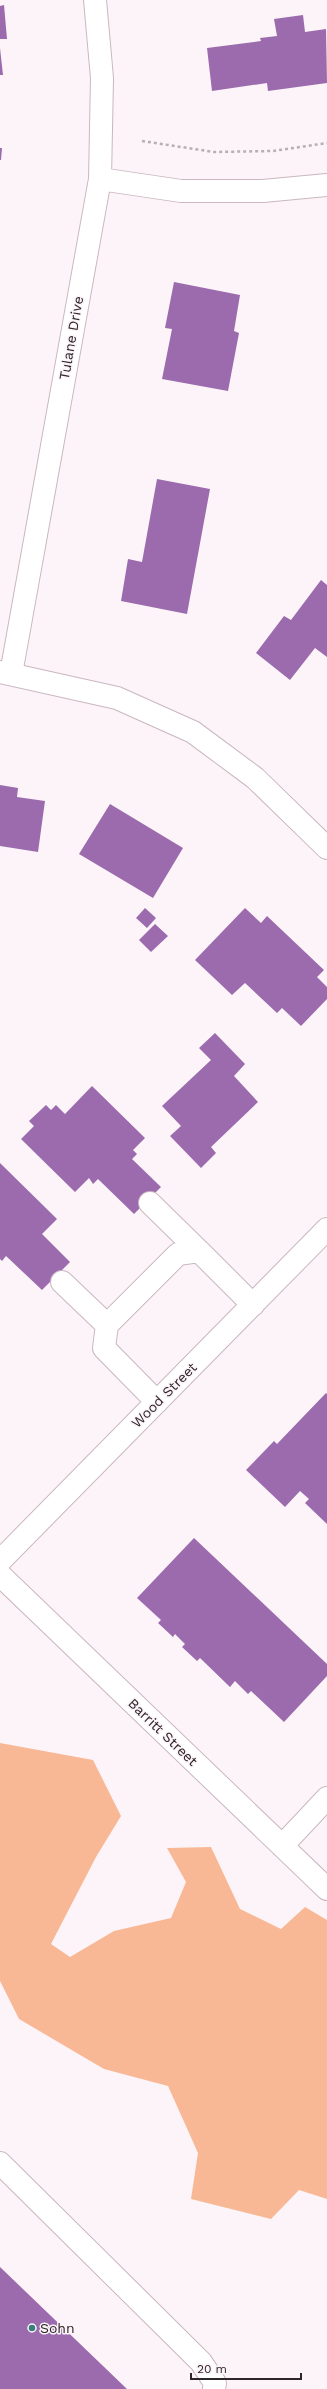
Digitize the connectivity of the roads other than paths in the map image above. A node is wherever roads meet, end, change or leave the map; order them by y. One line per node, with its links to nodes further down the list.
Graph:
1 (95, 0): 2 (street, Tulane Drive)
2 (100, 179): 3 (street); 4 (street, Tulane Drive)
3 (327, 185)
4 (5, 673): 5 (street)
5 (327, 848)
6 (150, 1203): 8 (street)
7 (325, 1237): 10 (street, Wood Street)
8 (199, 1251): 10 (street); 11 (street)
9 (62, 1282): 11 (street)
10 (253, 1305): 12 (street, Wood Street)
11 (107, 1325): 12 (street)
12 (157, 1402): 13 (street, Wood Street)
13 (0, 1561)
14 (0, 1575): 16 (street, Barritt Street)
15 (327, 1798): 16 (street)
16 (282, 1846): 17 (street, Barritt Street)
17 (327, 1890)
18 (0, 2163): 19 (street)
19 (214, 2389)

